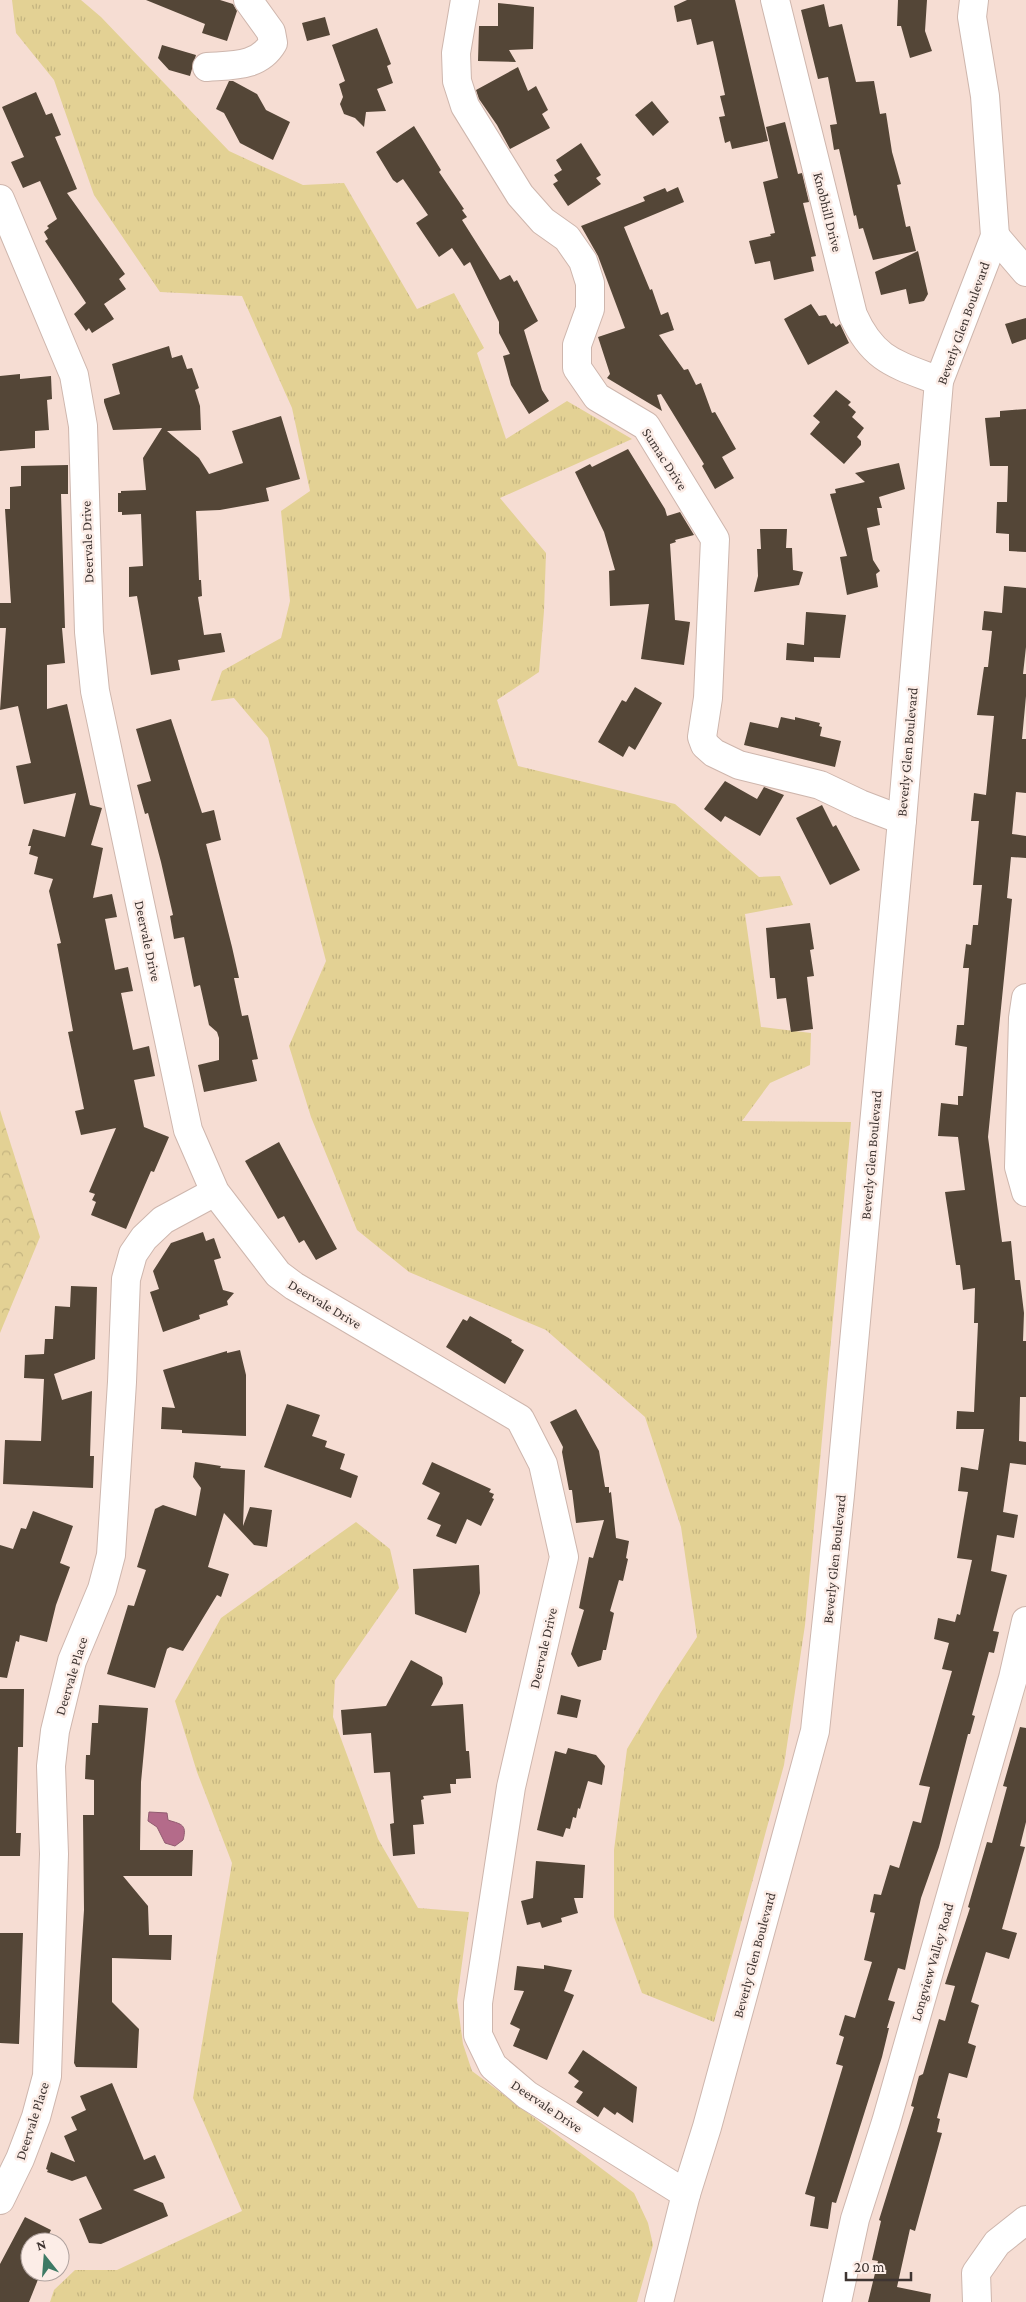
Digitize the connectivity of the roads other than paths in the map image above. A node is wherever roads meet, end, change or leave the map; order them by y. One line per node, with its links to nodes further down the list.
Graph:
1 (248, 0): 5 (street)
2 (465, 0): 10 (street, Sumac Drive)
3 (775, 0): 9 (street, Knobhill Drive)
4 (974, 0): 7 (street, Beverly Glen Boulevard)
5 (207, 67)
6 (0, 199): 12 (street, Deervale Drive)
7 (995, 236): 8 (street); 9 (street, Beverly Glen Boulevard)
8 (1026, 272)
9 (938, 381): 10 (street, Beverly Glen Boulevard)
10 (902, 820): 15 (street, Beverly Glen Boulevard)
11 (1026, 998): 13 (street)
12 (215, 1192): 15 (street, Deervale Drive); 16 (street, Deervale Place)
13 (1026, 1192)
14 (1026, 1621): 19 (street, Longview Valley Road)
15 (686, 2194): 18 (street, Beverly Glen Boulevard)
16 (0, 2200)
17 (1026, 2220): 20 (street)
18 (659, 2302)
19 (837, 2302)
20 (976, 2302)

